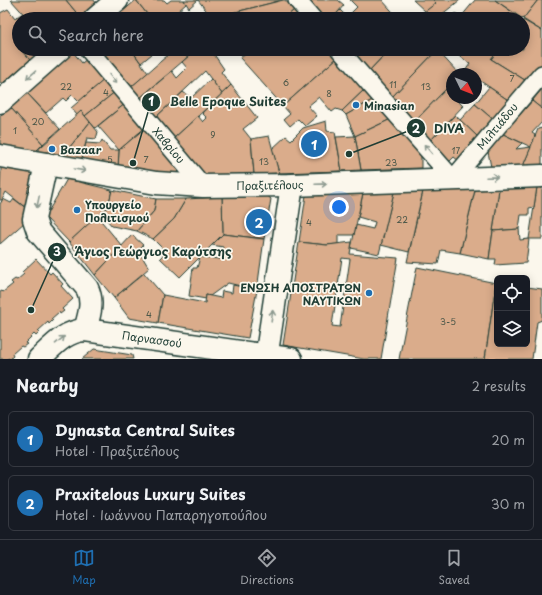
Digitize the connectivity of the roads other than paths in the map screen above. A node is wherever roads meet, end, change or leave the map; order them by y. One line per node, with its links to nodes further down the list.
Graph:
1 (117, 0): 3 (street)
2 (296, 0): 4 (street)
3 (103, 12)
4 (307, 12)
5 (52, 56): 9 (street, one-way to 9)
6 (94, 56): 15 (street, Χαβρίου, one-way to 15)
7 (345, 56): 13 (street, one-way to 7)
8 (542, 74): 13 (street, Μιλτιάδου)
9 (2, 97)
10 (0, 156): 11 (street, Πραξιτέλους)
11 (46, 164): 15 (street, Πραξιτέλους, one-way to 15); 16 (street, one-way to 16)
12 (542, 176): 13 (street, Πραξιτέλους, one-way to 12)
13 (453, 179): 14 (street, Πραξιτέλους, one-way to 13)
14 (292, 185): 15 (street, Πραξιτέλους); 17 (street, one-way to 14)
15 (203, 186)
16 (85, 330): 17 (street, Παρνασσού); 18 (street, one-way to 16)
17 (266, 357): 19 (street, Παρνασσού)
18 (39, 359)
19 (291, 359)

